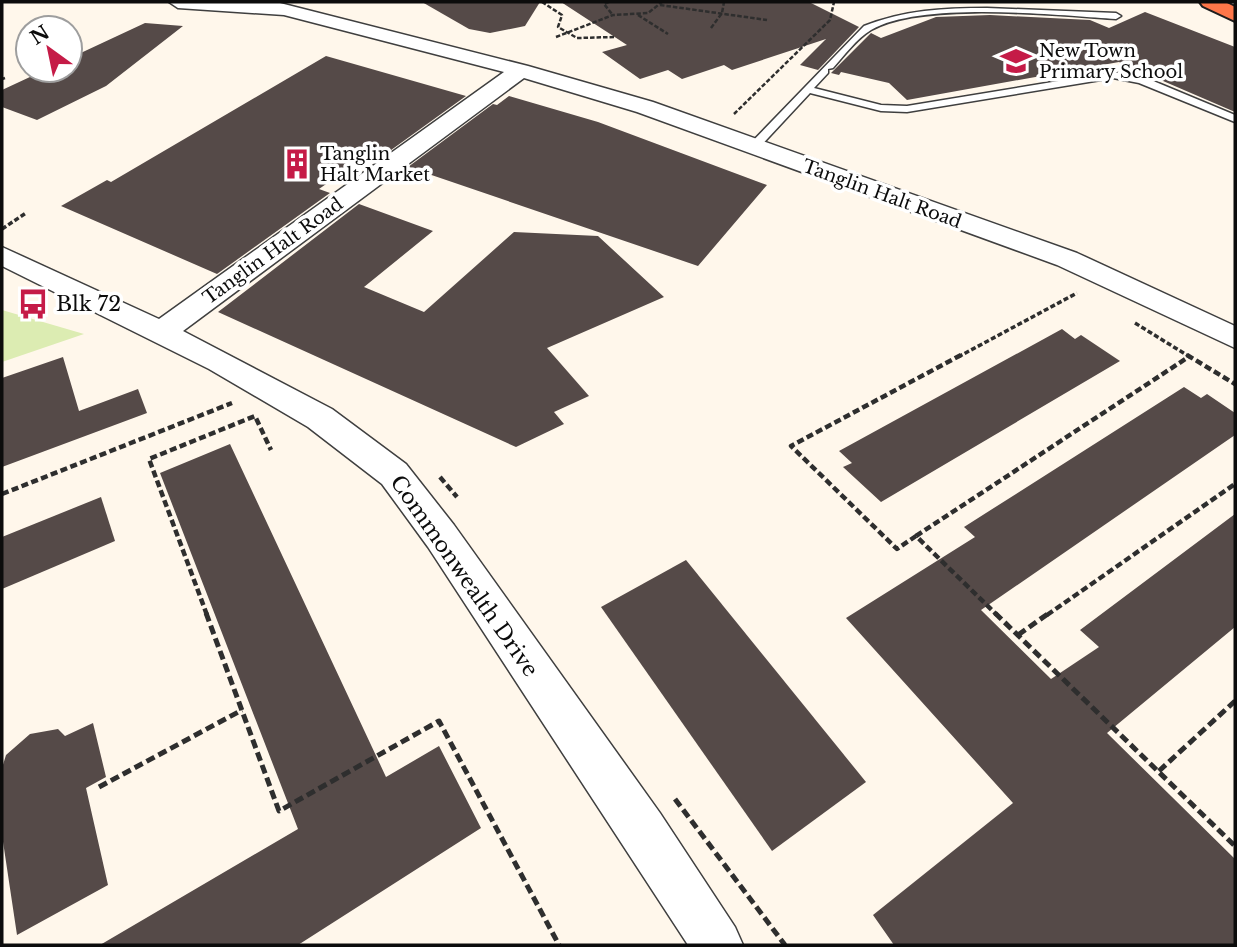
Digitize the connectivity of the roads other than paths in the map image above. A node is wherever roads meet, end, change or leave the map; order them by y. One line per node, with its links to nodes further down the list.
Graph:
1 (178, 2): 3 (street, Tanglin Halt Road)
2 (255, 2): 3 (street, Tanglin Halt Road)
3 (285, 11): 5 (street, Tanglin Halt Road)
4 (1116, 16): 6 (lane)
5 (521, 70): 8 (street, Tanglin Halt Road); 10 (street, Tanglin Halt Road)
6 (807, 89): 7 (lane); 8 (lane)
7 (1235, 119)
8 (753, 146): 11 (street, Tanglin Halt Road)
9 (2, 255): 10 (street, Commonwealth Drive)
10 (160, 333): 12 (street, Commonwealth Drive)
11 (1235, 338)
12 (717, 945)

